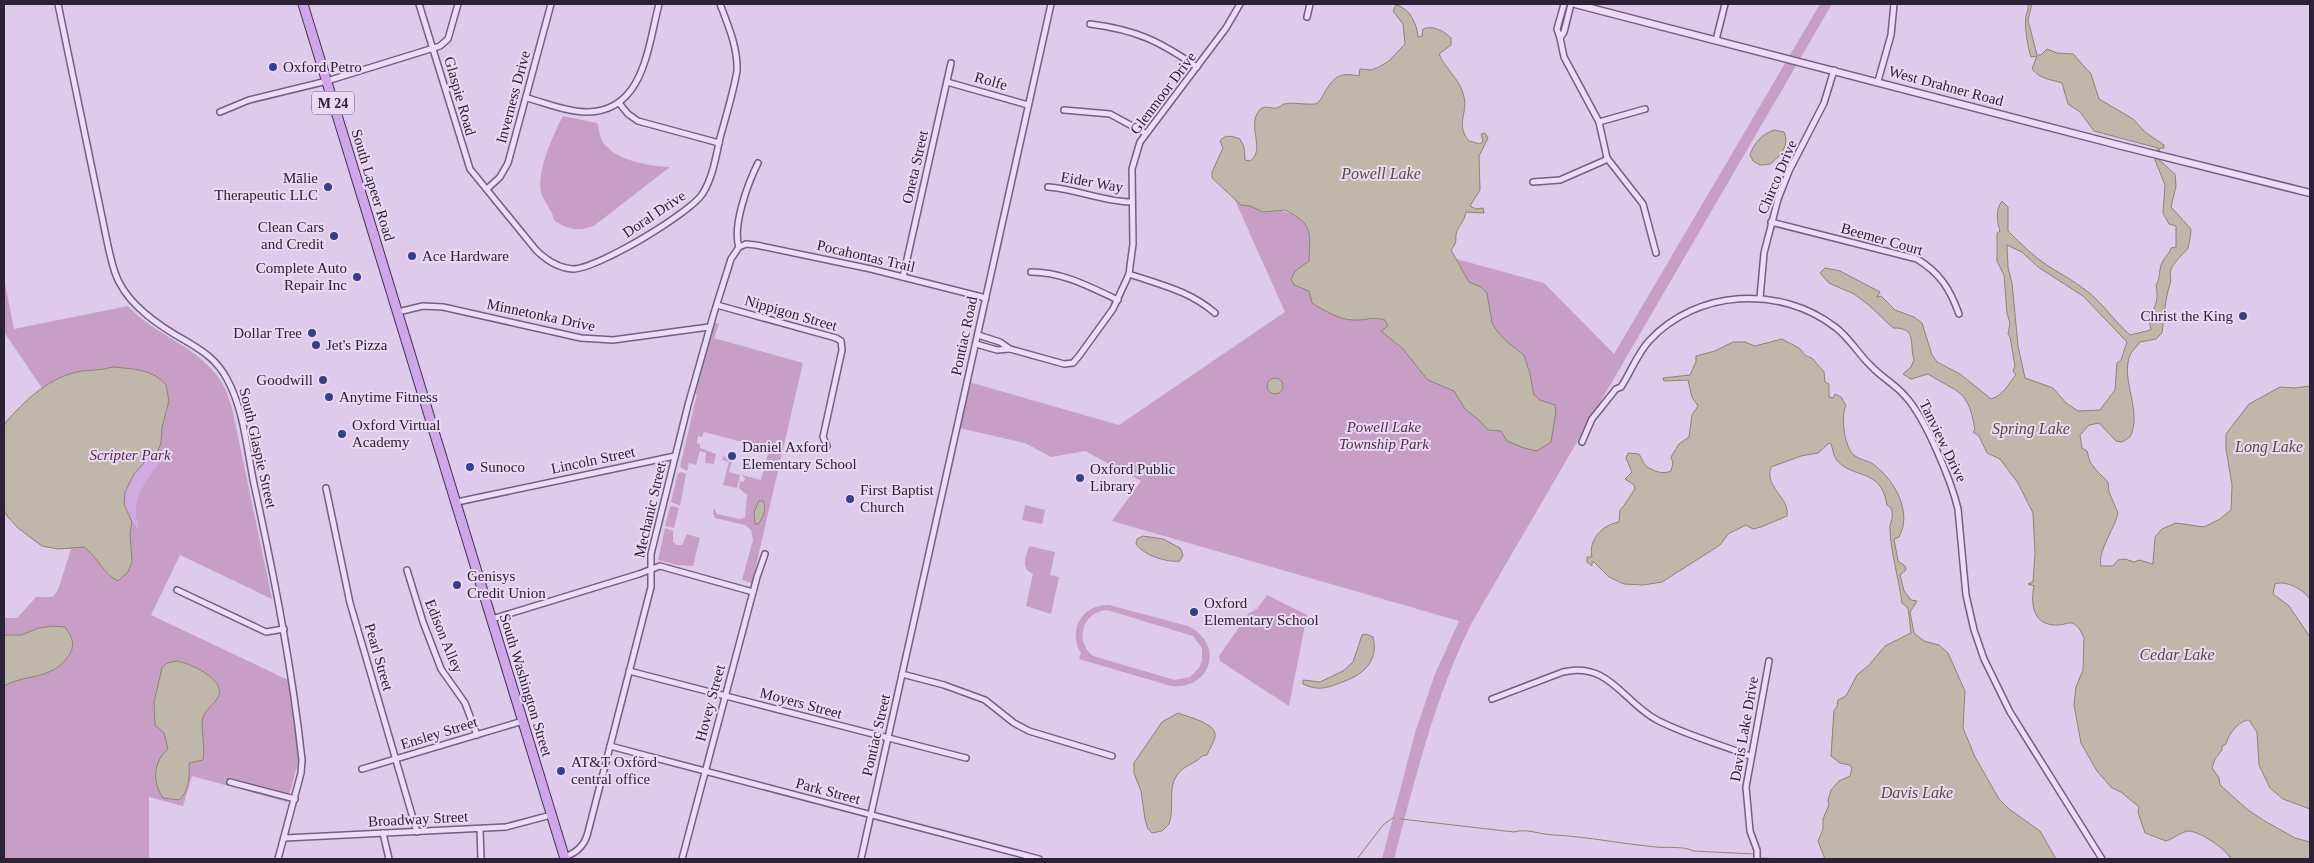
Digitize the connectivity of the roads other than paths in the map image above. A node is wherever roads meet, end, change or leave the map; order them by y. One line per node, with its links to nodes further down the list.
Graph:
1 (58, 4): 71 (street, South Glaspie Street)
2 (303, 4): 24 (main road, South Lapeer Road / M 24)
3 (419, 4): 20 (street, Glaspie Road)
4 (458, 4): 20 (street)
5 (551, 4): 27 (street, Inverness Drive)
6 (659, 4): 28 (street)
7 (720, 4): 35 (street, Doral Drive)
8 (1051, 4): 29 (street, Pontiac Road)
9 (1240, 4): 22 (street, Glenmoor Drive)
10 (1310, 4): 16 (street)
11 (1564, 4): 18 (street)
12 (1571, 4): 18 (street)
13 (1575, 4): 19 (street, West Drahner Road)
14 (1725, 4): 19 (street)
15 (1894, 4): 25 (street)
16 (1307, 17)
17 (1090, 24): 22 (street)
18 (1560, 38): 33 (street)
19 (1716, 40): 23 (street, West Drahner Road)
20 (433, 49): 24 (street); 40 (street, Glaspie Road)
21 (951, 63): 26 (street, Oneta Street)
22 (1197, 67): 34 (street, Glenmoor Drive)
23 (1834, 70): 25 (street, West Drahner Road); 43 (street, Chirco Drive)
24 (326, 81): 32 (street); 55 (main road, South Lapeer Road / M 24)
25 (1878, 81): 41 (street, West Drahner Road)
26 (947, 82): 29 (street, Rolfe); 48 (street, Oneta Street)
27 (526, 98): 28 (street); 40 (street, Inverness Drive)
28 (619, 103): 35 (street)
29 (1028, 105): 49 (street, Pontiac Road)
30 (1645, 109): 33 (street)
31 (1064, 110): 34 (street)
32 (220, 112)
33 (1599, 122): 36 (street)
34 (1145, 133): 42 (street, Glenmoor Drive)
35 (719, 143): 40 (street, Doral Drive)
36 (1608, 159): 38 (street); 45 (street)
37 (758, 163): 44 (street)
38 (1533, 182)
39 (1048, 187): 42 (street, Eider Way)
40 (487, 189)
41 (2310, 192)
42 (1132, 202): 47 (street, Glenmoor Drive)
43 (1771, 222): 50 (street, Chirco Drive); 54 (street, Beemer Court)
44 (740, 247): 48 (street, Pocahontas Trail); 52 (street, Mechanic Street)
45 (1656, 252)
46 (1031, 272): 51 (street)
47 (1129, 274): 51 (street, Glenmoor Drive); 53 (street)
48 (903, 276): 49 (street, Pocahontas Trail)
49 (986, 298): 57 (street, Pontiac Road)
50 (1760, 298): 60 (street, Tanview Drive); 103 (street, Tanview Drive)
51 (1118, 300): 59 (street, Glenmoor Drive)
52 (717, 305): 56 (street, Mechanic Street); 61 (street, Nippigon Street)
53 (1215, 313)
54 (1959, 314)
55 (399, 315): 56 (street, Minnetonka Drive); 64 (main road, South Washington Street / M 24)
56 (709, 327): 62 (street, Mechanic Street)
57 (978, 334): 58 (street, Pontiac Road); 59 (street, Glenmoor Drive)
58 (976, 344): 59 (street, Glenmoor Drive); 74 (street, Pontiac Road)
59 (1010, 349)
60 (1582, 442)
61 (827, 446)
62 (675, 456): 64 (street, Lincoln Street); 67 (street, Mechanic Street)
63 (326, 488): 84 (street, Pearl Street)
64 (457, 502): 70 (main road, South Washington Street / M 24)
65 (765, 554): 69 (street, Hovey Street)
66 (407, 570): 78 (street, Edison Alley)
67 (651, 570): 69 (street); 70 (street); 73 (street, Mechanic Street)
68 (177, 590): 71 (street)
69 (753, 592): 75 (street, Hovey Street)
70 (492, 619): 77 (main road, South Washington Street / M 24)
71 (284, 629): 88 (street, South Glaspie Street)
72 (1768, 661): 82 (street, Davis Lake Drive)
73 (630, 671): 75 (street, Moyers Street); 80 (street, Mechanic Street)
74 (902, 674): 79 (street, Pontiac Street); 81 (street)
75 (725, 696): 79 (street, Moyers Street); 86 (street, Hovey Street)
76 (1492, 699): 82 (street)
77 (523, 721): 78 (street, Ensley Street); 89 (main road, South Washington Street / M 24)
78 (477, 735): 84 (street, Ensley Street)
79 (888, 739): 83 (street, Moyers Street); 90 (street, Pontiac Street)
80 (610, 746): 86 (street, Park Street); 95 (street, Mechanic Street)
81 (1112, 756)
82 (1750, 756): 102 (street, Davis Lake Drive)
83 (966, 758)
84 (395, 760): 85 (street, Ensley Street); 92 (street, Pearl Street)
85 (362, 769)
86 (705, 771): 90 (street, Park Street); 99 (street, Hovey Street)
87 (230, 782): 88 (street)
88 (295, 798): 94 (street, South Glaspie Street)
89 (551, 815): 91 (street, Broadway Street); 95 (main road, South Washington Street / M 24)
90 (870, 815): 100 (street, Pontiac Street); 101 (street, Park Street)
91 (480, 829): 92 (street, Broadway Street); 98 (street)
92 (417, 832): 93 (street, Broadway Street)
93 (383, 833): 94 (street, Broadway Street); 97 (street)
94 (285, 838): 96 (street, South Glaspie Street)
95 (564, 858)
96 (278, 859)
97 (389, 859)
98 (482, 859)
99 (682, 859)
100 (861, 859)
101 (1038, 859)
102 (1757, 859)
103 (2102, 859)

